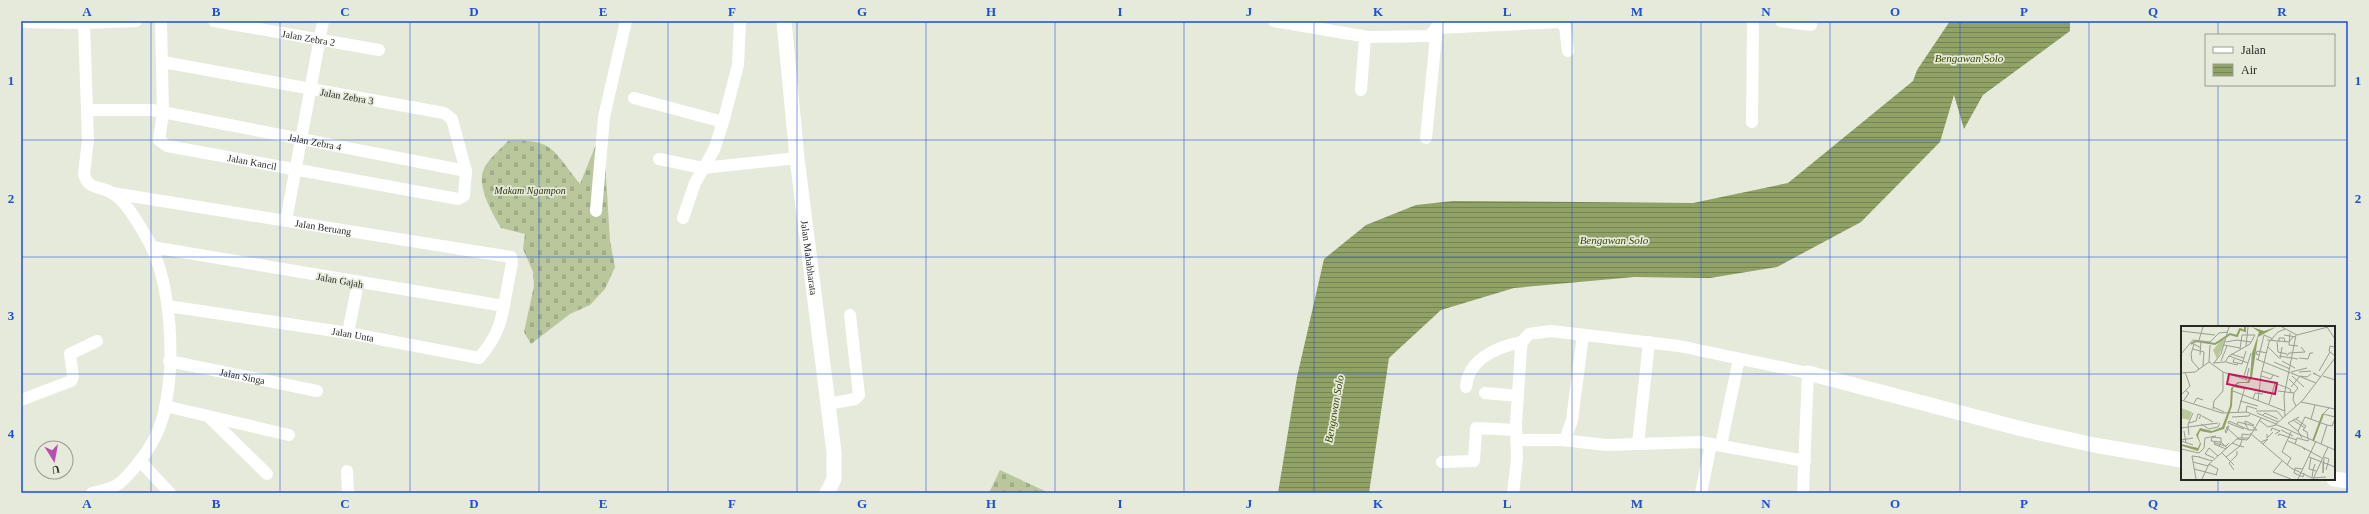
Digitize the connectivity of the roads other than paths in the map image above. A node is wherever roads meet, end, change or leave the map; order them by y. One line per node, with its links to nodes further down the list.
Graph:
1 (136, 21): 13 (street)
2 (161, 21): 20 (street, Jalan Kancil)
3 (214, 21): 17 (street, Jalan Zebra 2)
4 (323, 21): 17 (street)
5 (626, 21): 37 (street)
6 (740, 21): 26 (street)
7 (784, 21): 30 (street, Jalan Mahabharata)
8 (1274, 21): 16 (street)
9 (1753, 21): 27 (street)
10 (1781, 21): 15 (street)
11 (21, 22): 13 (street)
12 (1507, 22): 14 (street); 19 (street)
13 (84, 23): 24 (street)
14 (1437, 25): 16 (street); 28 (street)
15 (1811, 25)
16 (1365, 37): 22 (street)
17 (320, 38): 18 (street, Jalan Zebra 2); 21 (street)
18 (379, 50)
19 (1568, 51)
20 (163, 62): 21 (street, Jalan Zebra 3); 25 (street, Jalan Kancil)
21 (311, 89): 29 (street); 34 (street, Jalan Zebra 3)
22 (1361, 90)
23 (634, 98): 26 (street)
24 (87, 110): 25 (street, Jalan Zebra 4); 35 (street, Jalan Beruang)
25 (163, 113): 29 (street, Jalan Zebra 4); 33 (street, Jalan Kancil)
26 (723, 122): 32 (street)
27 (1752, 122)
28 (1426, 138)
29 (302, 140): 33 (street); 34 (street, Jalan Zebra 4)
30 (797, 158): 32 (street); 58 (street, Jalan Mahabharata)
31 (659, 159): 32 (street)
32 (703, 168): 38 (street)
33 (296, 169): 36 (street, Jalan Kancil); 39 (street)
34 (466, 171): 36 (street, Jalan Zebra 3)
35 (112, 192): 39 (street, Jalan Beruang); 40 (street)
36 (464, 196)
37 (596, 211)
38 (683, 218)
39 (286, 221): 43 (street, Jalan Beruang)
40 (152, 247): 41 (street, Jalan Gajah); 42 (street)
41 (358, 283): 43 (street, Jalan Gajah); 45 (street)
42 (168, 306): 45 (street, Jalan Unta); 51 (street)
43 (504, 306): 45 (street, Jalan Unta)
44 (850, 315): 58 (street)
45 (348, 333)
46 (1583, 335): 48 (street); 49 (street); 63 (street)
47 (97, 341): 57 (street)
48 (1522, 342): 53 (street); 56 (street)
49 (1650, 342): 50 (street); 64 (street)
50 (1739, 359): 52 (street); 65 (street)
51 (169, 361): 54 (street, Jalan Singa); 59 (street)
52 (1808, 373): 66 (street); 68 (street)
53 (1466, 387)
54 (317, 391)
55 (1485, 393): 56 (street)
56 (1518, 396): 62 (street)
57 (21, 400)
58 (828, 404): 74 (street, Jalan Mahabharata)
59 (165, 406): 60 (street); 67 (street)
60 (210, 418): 61 (street); 71 (street)
61 (289, 435)
62 (1516, 435): 63 (street); 69 (street); 78 (street)
63 (1565, 440): 64 (street)
64 (1638, 444): 65 (street)
65 (1716, 444): 68 (street); 79 (street)
66 (2181, 460)
67 (140, 461): 75 (street); 76 (street)
68 (1805, 461): 80 (street)
69 (1442, 462)
70 (347, 472): 77 (street)
71 (267, 474)
72 (2335, 479): 73 (street)
73 (2348, 481)
74 (828, 492)
75 (92, 493)
76 (170, 493)
77 (348, 493)
78 (1513, 493)
79 (1701, 493)
80 (1803, 493)

